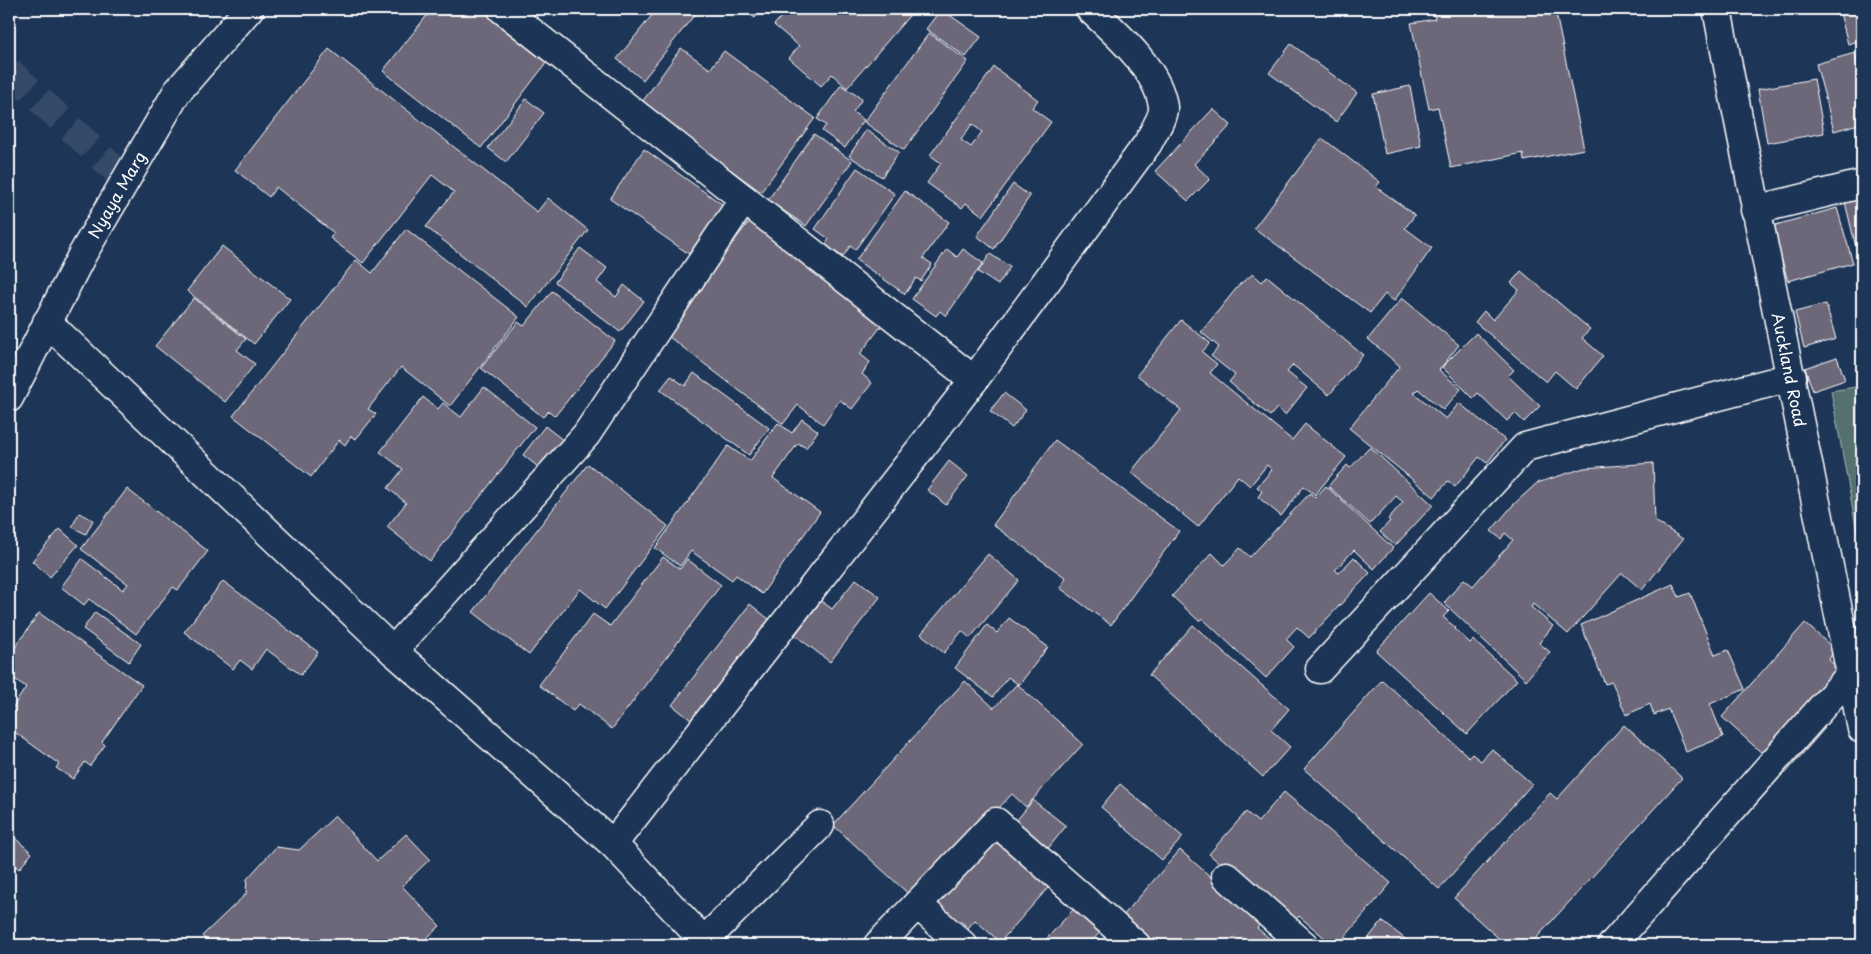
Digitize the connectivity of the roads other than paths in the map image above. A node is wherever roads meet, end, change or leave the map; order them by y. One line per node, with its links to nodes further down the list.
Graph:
1 (249, 9): 8 (street, Nyaya Marg)
2 (502, 9): 6 (street)
3 (1090, 9): 10 (street)
4 (1717, 9): 7 (street, Auckland Road)
5 (1862, 184): 7 (street)
6 (744, 199): 10 (street); 12 (street)
7 (1755, 210): 9 (street, Auckland Road)
8 (47, 322): 11 (street, Nyaya Marg); 12 (street)
9 (1792, 376): 13 (street); 14 (street, Auckland Road)
10 (974, 380): 17 (street)
11 (9, 398)
12 (393, 651): 17 (street)
13 (1320, 669)
14 (1851, 674): 15 (street, Auckland Road); 25 (street)
15 (1862, 730)
16 (820, 825): 20 (street)
17 (613, 844): 20 (street)
18 (1226, 876): 24 (street)
19 (917, 904): 21 (street); 22 (street); 23 (street)
20 (702, 943)
21 (878, 945)
22 (963, 945)
23 (1136, 945)
24 (1304, 945)
25 (1612, 945)

